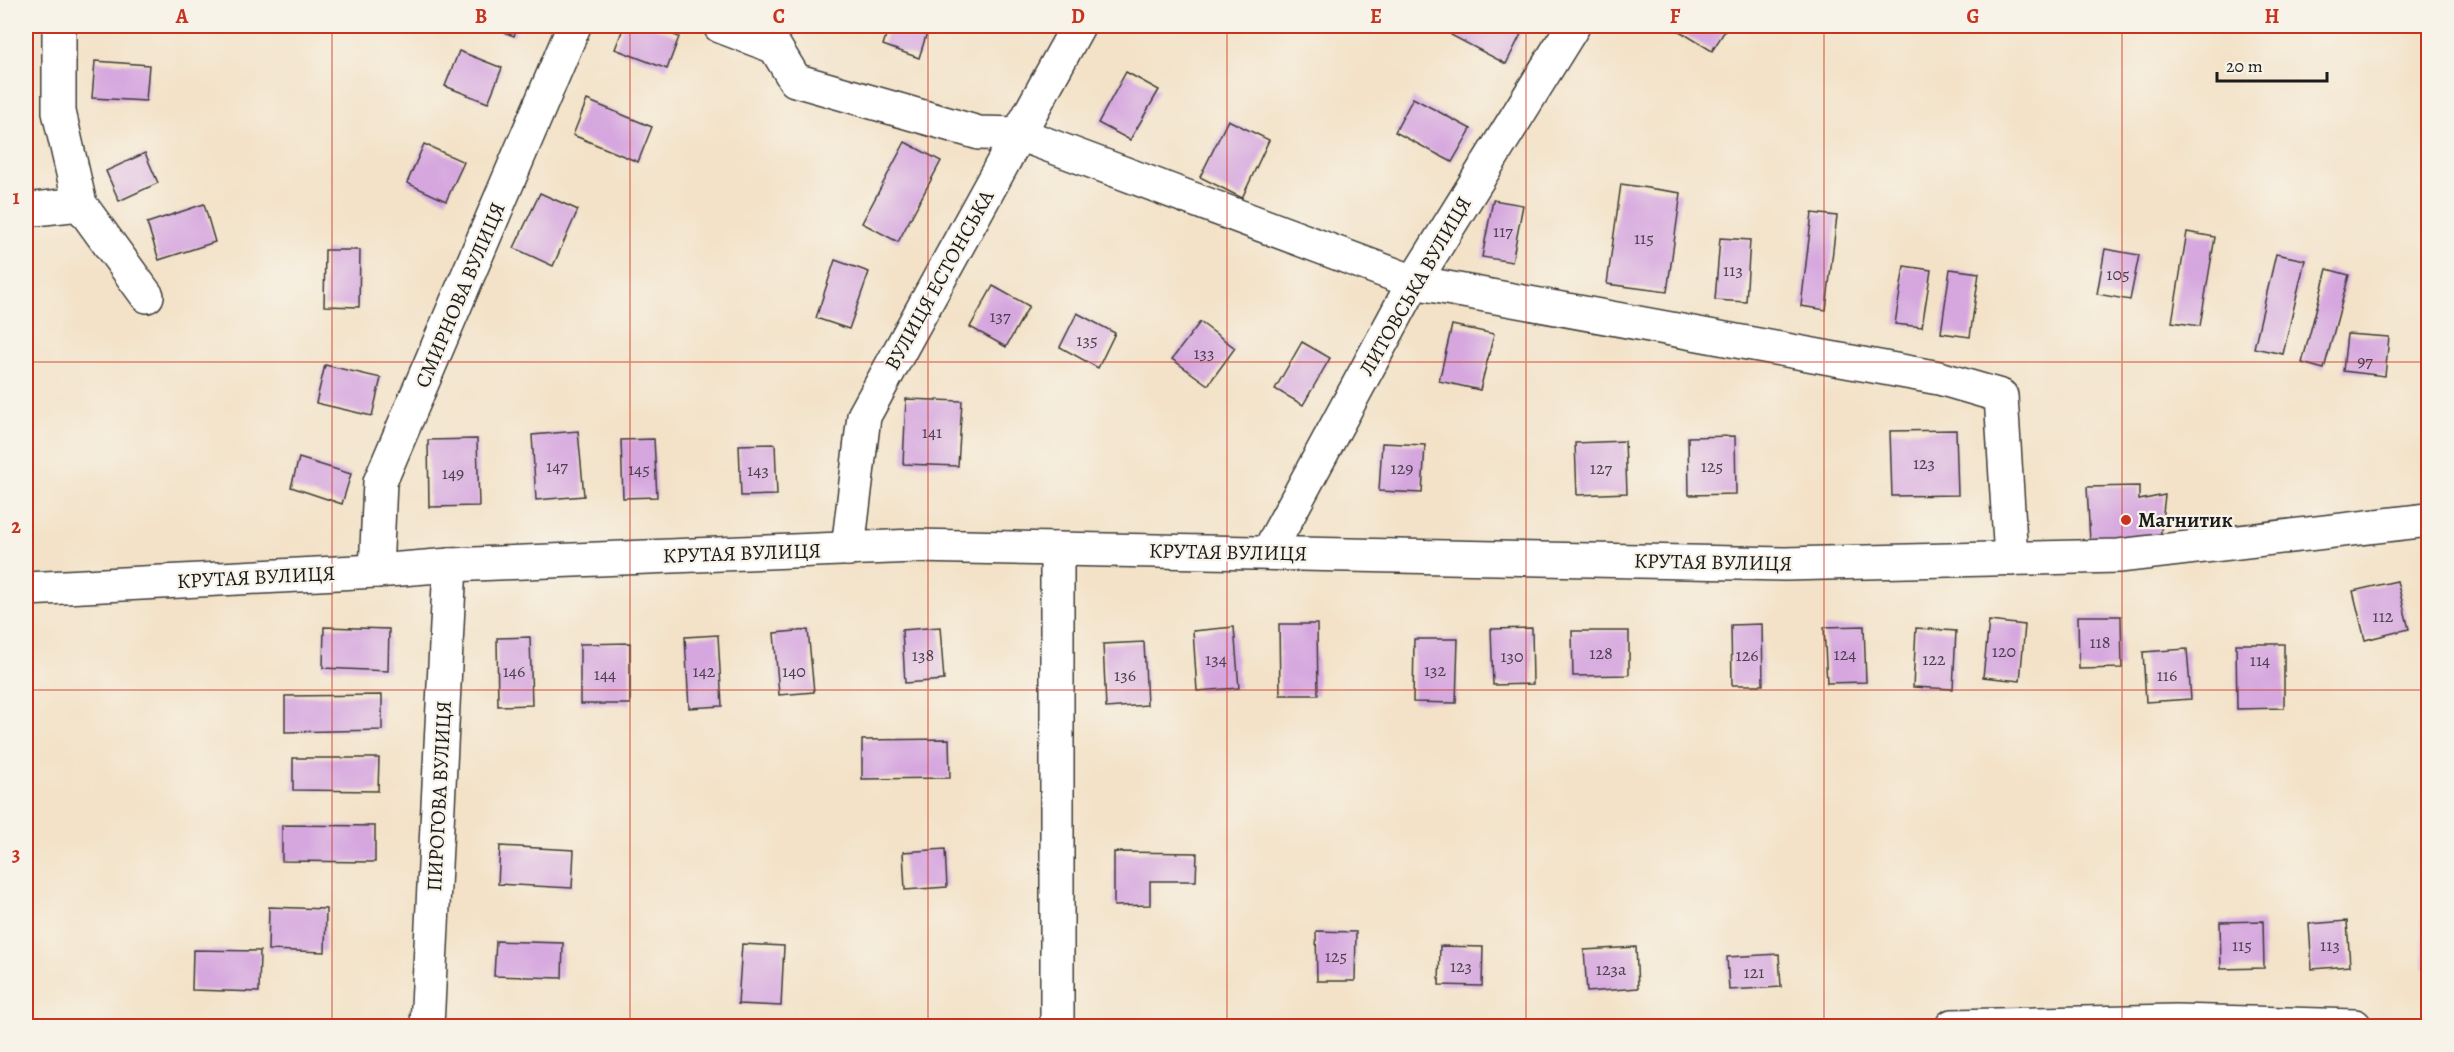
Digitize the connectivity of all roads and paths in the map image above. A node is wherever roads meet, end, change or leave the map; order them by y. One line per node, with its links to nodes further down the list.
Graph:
1 (58, 26): 7 (street)
2 (574, 26): 17 (street, СМИРНОВА ВУЛИЦЯ)
3 (720, 26): 6 (street)
4 (1078, 26): 6 (street, ВУЛИЦЯ ЕСТОНСЬКА)
5 (1573, 26): 9 (street, ЛИТОВСЬКА ВУЛИЦЯ)
6 (1019, 134): 9 (street); 12 (street, ВУЛИЦЯ ЕСТОНСЬКА)
7 (80, 204): 8 (street); 10 (street)
8 (26, 210)
9 (1414, 282): 14 (street, ЛИТОВСЬКА ВУЛИЦЯ); 15 (street)
10 (147, 296)
11 (2428, 520): 15 (street, КРУТАЯ ВУЛИЦЯ)
12 (848, 549): 13 (street, КРУТАЯ ВУЛИЦЯ); 16 (street, КРУТАЯ ВУЛИЦЯ)
13 (1057, 549): 14 (street, КРУТАЯ ВУЛИЦЯ); 20 (street)
14 (1268, 553): 15 (street, КРУТАЯ ВУЛИЦЯ)
15 (2011, 559)
16 (450, 565): 17 (street, КРУТАЯ ВУЛИЦЯ); 19 (street, ПИРОГОВА ВУЛИЦЯ)
17 (376, 571): 18 (street, КРУТАЯ ВУЛИЦЯ)
18 (26, 589)
19 (427, 1026)
20 (1057, 1026)
21 (1952, 1026): 22 (street)
22 (2355, 1026)

